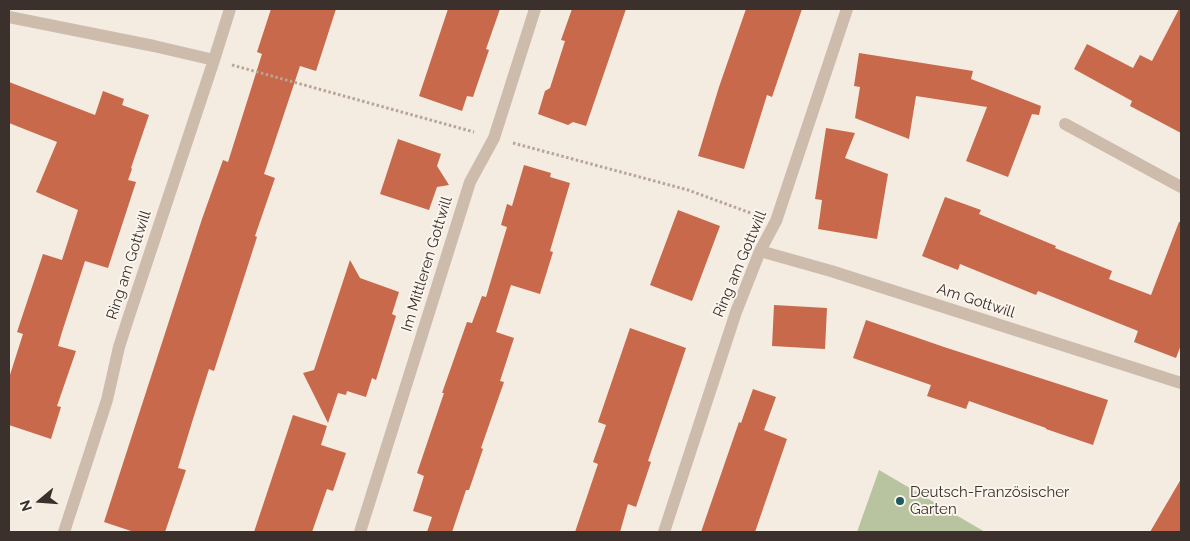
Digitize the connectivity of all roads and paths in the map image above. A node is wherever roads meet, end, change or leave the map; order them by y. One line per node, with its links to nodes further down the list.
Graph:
1 (230, 9): 5 (street, Ring am Gottwill)
2 (535, 9): 11 (street, Im Mittleren Gottwill)
3 (848, 9): 8 (street, Ring am Gottwill)
4 (9, 17): 5 (street)
5 (214, 60): 10 (street, Ring am Gottwill)
6 (1065, 124): 7 (street)
7 (1181, 186)
8 (760, 251): 9 (street, Am Gottwill); 12 (street, Ring am Gottwill)
9 (1181, 383)
10 (64, 532)
11 (360, 532)
12 (664, 532)

